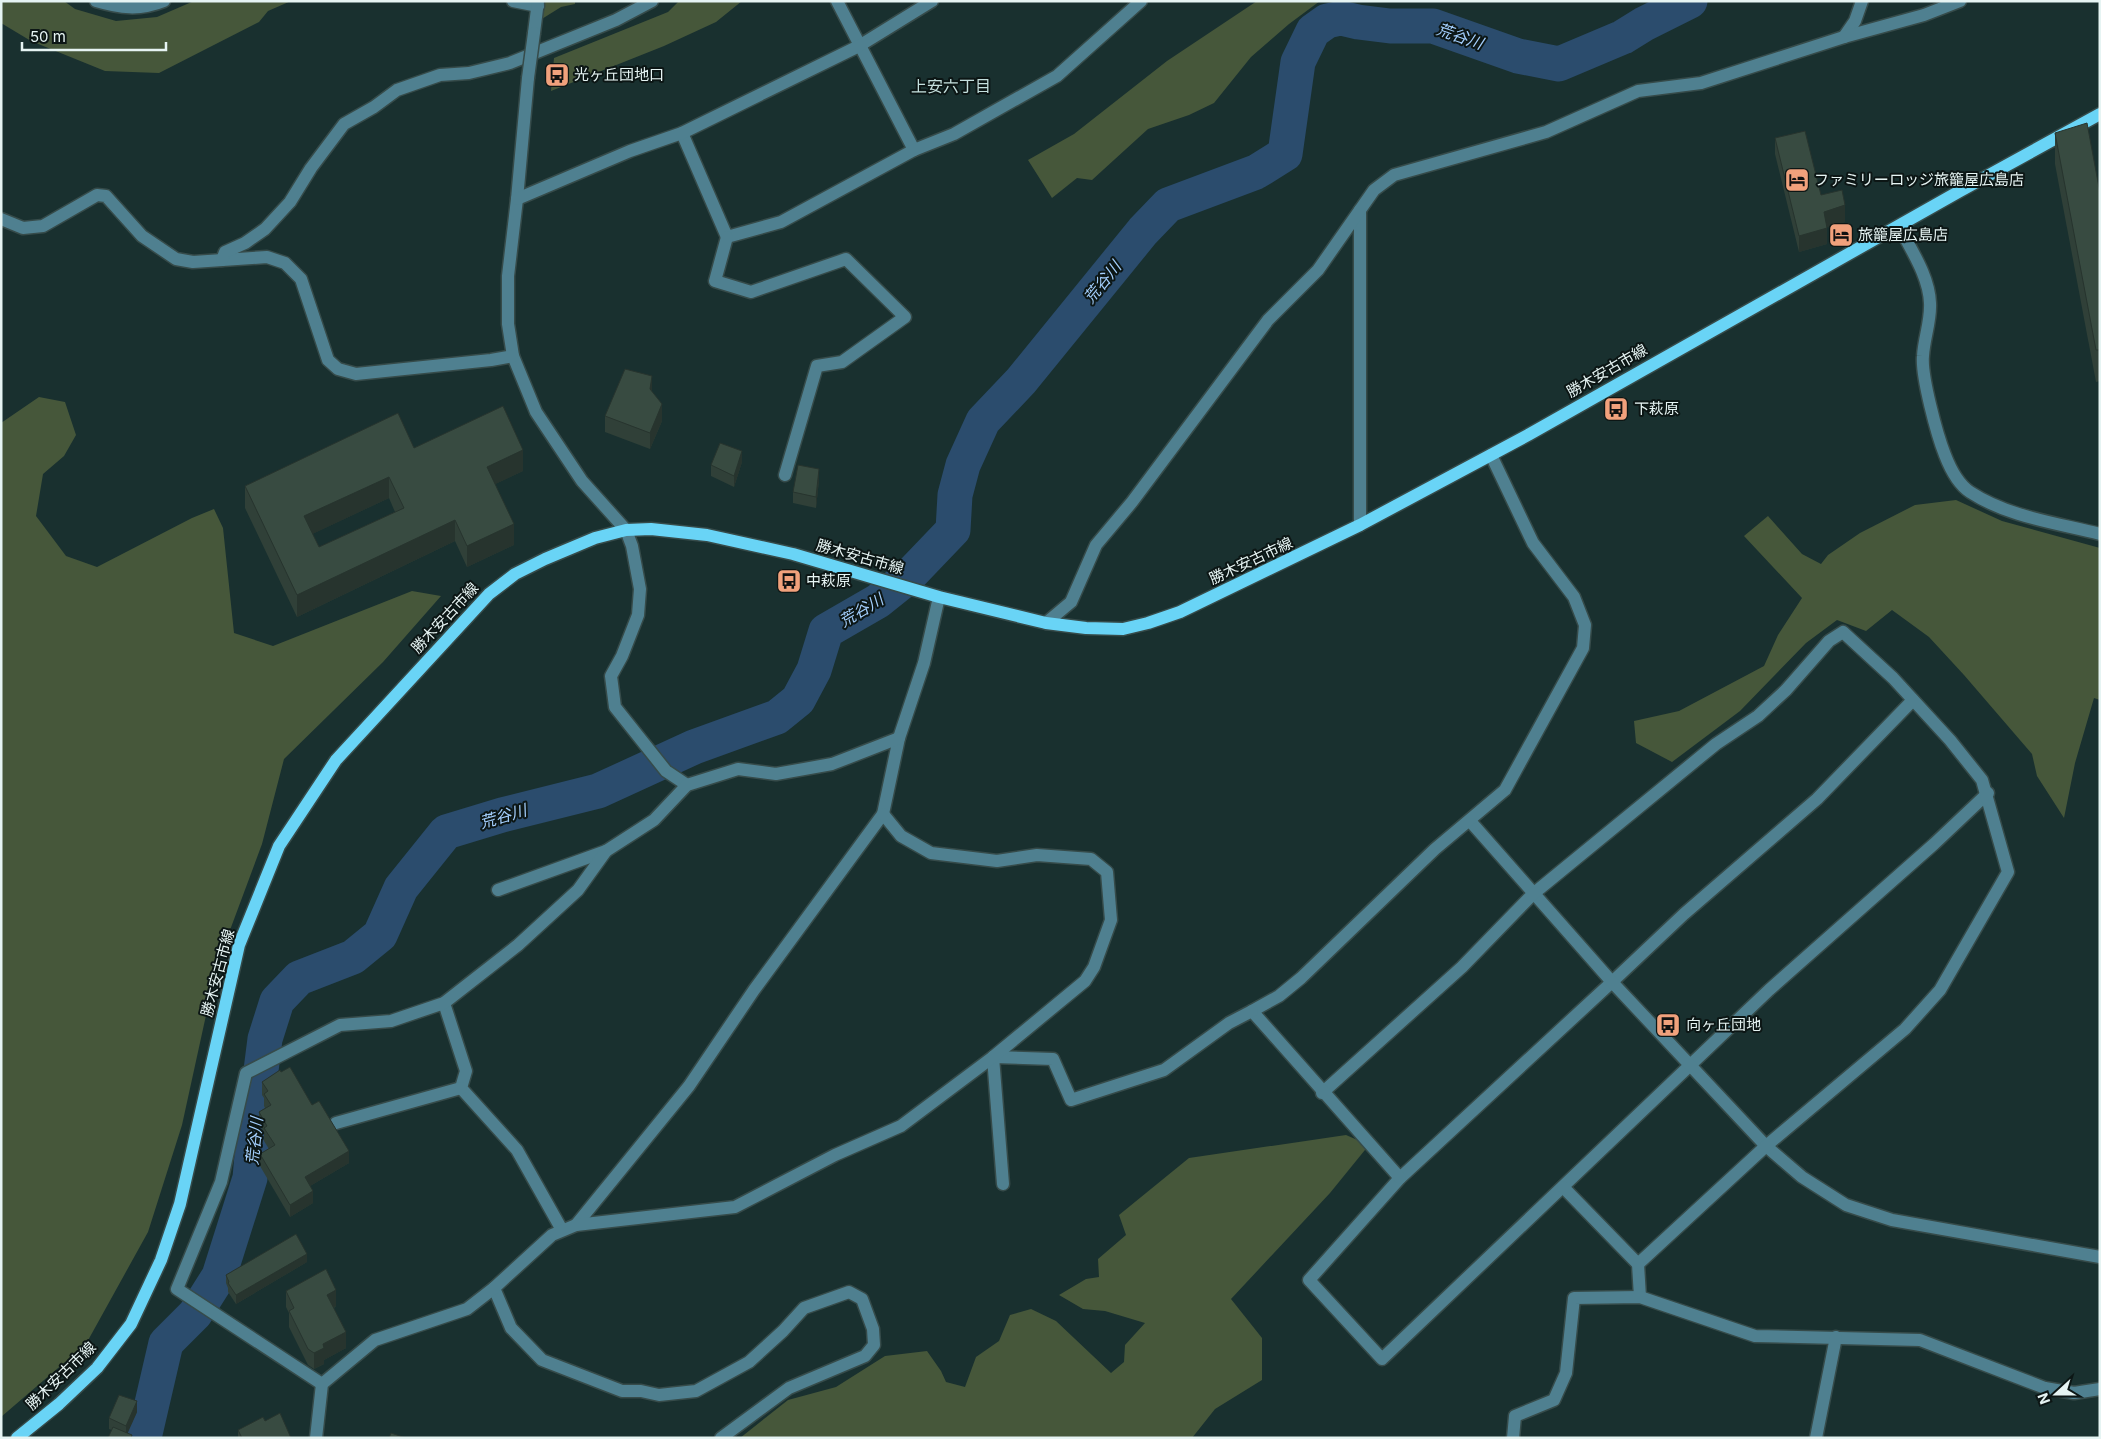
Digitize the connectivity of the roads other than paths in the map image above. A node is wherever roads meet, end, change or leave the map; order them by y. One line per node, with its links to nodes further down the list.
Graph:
1 (96, 1): 2 (street)
2 (164, 1)
3 (513, 1): 10 (street)
4 (652, 1): 21 (street)
5 (837, 1): 12 (street)
6 (932, 1): 12 (street)
7 (1142, 1): 15 (street)
8 (1862, 1): 11 (street)
9 (1960, 1): 11 (street)
10 (538, 4): 16 (street, bridge)
11 (1844, 37): 17 (street)
12 (859, 46): 14 (street); 15 (street)
13 (2100, 114): 19 (main road, 勝木安古市線)
14 (682, 133): 16 (street); 20 (street)
15 (914, 150): 20 (street)
16 (518, 199): 22 (street)
17 (1360, 209): 25 (street); 29 (street)
18 (1, 220): 21 (street)
19 (1899, 226): 23 (main road, 勝木安古市線); 27 (street)
20 (727, 238): 24 (street)
21 (222, 260): 22 (street)
22 (513, 356): 26 (street)
23 (1490, 455): 25 (main road, 勝木安古市線); 35 (street)
24 (785, 475)
25 (1360, 525): 29 (main road, 勝木安古市線)
26 (626, 530): 28 (main road, 勝木安古市線); 32 (street); 60 (main road, 勝木安古市線)
27 (2100, 534)
28 (938, 597): 29 (main road, 勝木安古市線); 31 (street)
29 (1046, 623)
30 (1913, 700): 33 (street); 38 (street); 39 (street)
31 (899, 738): 32 (street); 34 (street)
32 (687, 785): 36 (street)
33 (1988, 793): 43 (street); 47 (street)
34 (883, 814): 42 (street); 51 (street)
35 (1470, 821): 38 (street); 41 (street)
36 (606, 851): 37 (street); 40 (street)
37 (498, 890)
38 (1533, 894): 39 (street); 45 (street)
39 (1612, 982): 43 (street); 48 (street)
40 (444, 1003): 44 (street); 58 (street)
41 (1252, 1011): 42 (street); 45 (street)
42 (993, 1057): 49 (street); 51 (street)
43 (1691, 1065): 47 (street); 50 (street)
44 (461, 1088): 46 (street); 52 (street)
45 (1322, 1092): 48 (street)
46 (336, 1123)
47 (1766, 1146): 53 (street); 54 (street)
48 (1400, 1178): 50 (street)
49 (1003, 1184)
50 (1563, 1187): 54 (street)
51 (576, 1225): 52 (street)
52 (562, 1230): 55 (street)
53 (2100, 1257)
54 (1638, 1264): 56 (street)
55 (494, 1288): 58 (street); 62 (street)
56 (1640, 1297): 57 (street); 63 (street)
57 (1836, 1337): 59 (street); 64 (street)
58 (322, 1384): 61 (street)
59 (2100, 1389)
60 (17, 1438)
61 (316, 1438)
62 (721, 1438)
63 (1513, 1438)
64 (1816, 1438)

